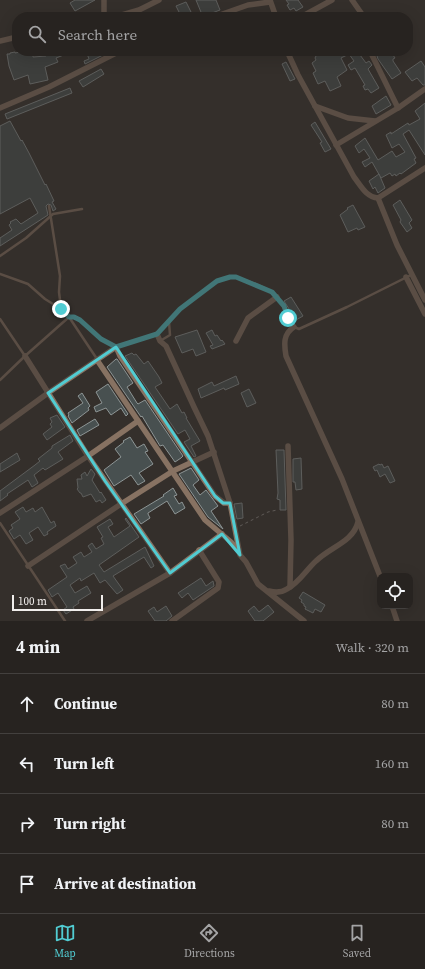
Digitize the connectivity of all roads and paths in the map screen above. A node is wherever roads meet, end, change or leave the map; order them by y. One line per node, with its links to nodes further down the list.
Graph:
1 (104, 0): 6 (street)
2 (159, 0): 7 (street)
3 (332, 0): 10 (street)
4 (352, 0): 11 (street)
5 (270, 1): 8 (street); 9 (street)
6 (104, 12)
7 (132, 12)
8 (228, 12)
9 (274, 12)
10 (310, 12)
11 (360, 12)
12 (12, 38): 13 (street)
13 (0, 41)
14 (110, 56): 19 (street)
15 (289, 56): 18 (street)
16 (372, 56): 20 (street)
17 (425, 89): 20 (street)
18 (315, 106): 21 (street); 22 (street)
19 (0, 108)
20 (398, 108): 21 (street)
21 (375, 121): 22 (street)
22 (336, 145): 24 (street)
23 (425, 168): 24 (street)
24 (378, 198): 30 (street)
25 (48, 206): 27 (lane)
26 (82, 209): 27 (lane)
27 (50, 216): 28 (lane); 33 (lane)
28 (0, 256)
29 (0, 274): 33 (lane)
30 (409, 276): 32 (street); 34 (street); 38 (lane)
31 (277, 297): 37 (lane); 38 (lane); 40 (street)
32 (425, 300)
33 (61, 309): 35 (lane)
34 (425, 314)
35 (69, 317): 42 (lane); 43 (lane); 44 (lane)
36 (0, 319): 43 (lane)
37 (169, 322): 39 (lane); 41 (lane)
38 (294, 327): 58 (street)
39 (157, 334): 41 (street); 42 (lane)
40 (236, 340)
41 (160, 341): 50 (street)
42 (116, 347): 44 (street); 52 (street)
43 (25, 356): 45 (lane); 46 (street)
44 (97, 360): 46 (street); 47 (street)
45 (0, 380)
46 (48, 393): 48 (street); 51 (street)
47 (138, 421): 51 (street); 53 (street)
48 (0, 428)
49 (288, 446): 67 (street)
50 (214, 452): 52 (street); 54 (street)
51 (88, 456): 55 (street); 57 (street)
52 (192, 462): 53 (street); 54 (street)
53 (173, 471): 55 (street); 61 (street)
54 (230, 503): 60 (street)
55 (121, 504): 64 (street); 65 (street)
56 (277, 510): 60 (path)
57 (0, 513)
58 (358, 522): 66 (street); 67 (street)
59 (0, 523): 64 (lane)
60 (235, 530): 63 (street)
61 (222, 534): 62 (street); 63 (street)
62 (199, 550): 65 (street); 72 (street)
63 (240, 555): 68 (street)
64 (28, 566): 70 (lane)
65 (170, 573): 71 (street)
66 (379, 573)
67 (290, 587): 68 (street)
68 (265, 589): 73 (street)
69 (393, 609): 74 (street)
70 (65, 621)
71 (87, 621)
72 (172, 621)
73 (304, 621)
74 (397, 621)

